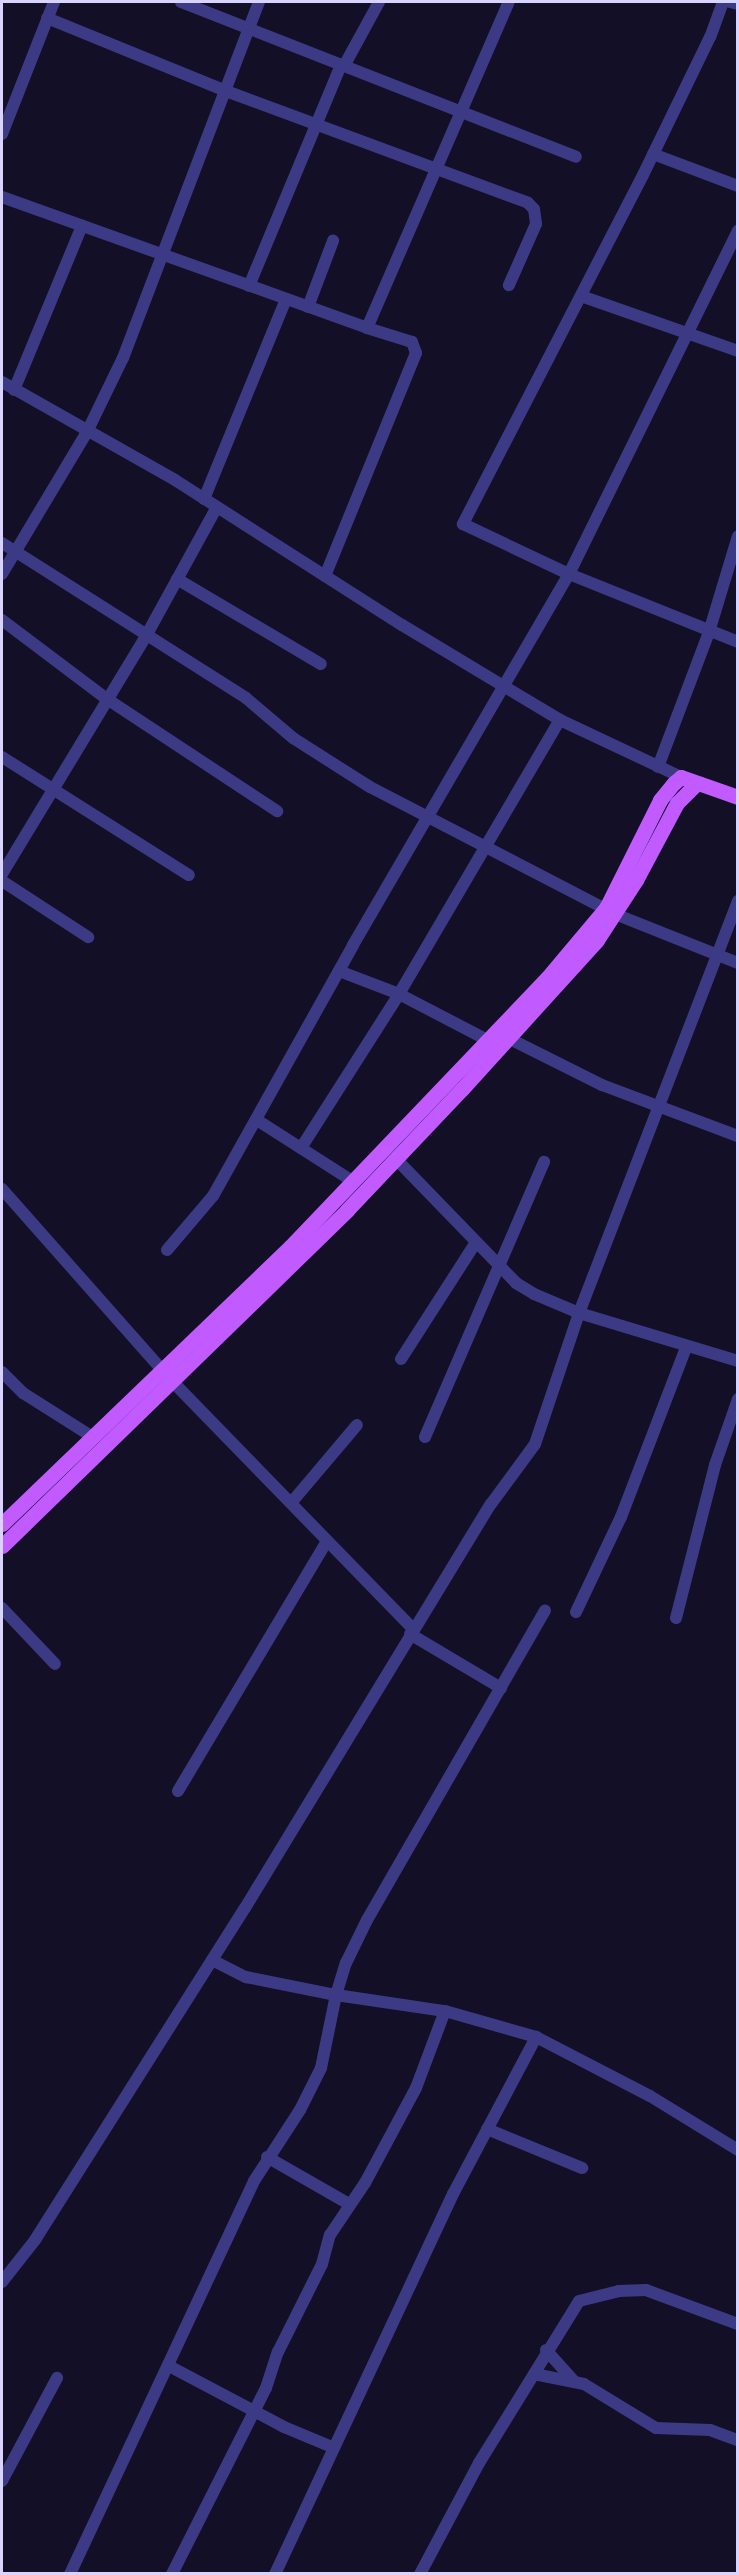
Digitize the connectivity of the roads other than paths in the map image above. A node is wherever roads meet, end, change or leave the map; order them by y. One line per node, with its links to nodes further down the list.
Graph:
1 (54, 2): 9 (street)
2 (181, 2): 10 (street)
3 (259, 2): 10 (street)
4 (380, 2): 11 (street)
5 (509, 2): 13 (street)
6 (723, 2): 16 (street)
7 (730, 2): 8 (street)
8 (738, 4)
9 (47, 18): 12 (street); 15 (street)
10 (250, 30): 11 (street); 12 (street)
11 (343, 66): 13 (street); 14 (street)
12 (226, 91): 14 (street); 24 (street)
13 (462, 112): 17 (street); 18 (street)
14 (314, 122): 18 (street); 26 (street)
15 (2, 134)
16 (653, 154): 19 (street); 27 (street)
17 (576, 157)
18 (435, 168): 25 (street); 30 (street)
19 (738, 186)
20 (2, 197): 21 (street)
21 (82, 226): 24 (street); 34 (street)
22 (738, 230): 31 (street)
23 (333, 241): 29 (street)
24 (162, 255): 26 (street); 35 (street)
25 (509, 285)
26 (249, 286): 28 (street)
27 (581, 296): 31 (street); 42 (street)
28 (286, 299): 29 (street); 36 (street)
29 (308, 307): 30 (street)
30 (367, 328): 43 (street)
31 (689, 333): 32 (street); 42 (street)
32 (738, 351)
33 (2, 382): 34 (street)
34 (14, 390): 35 (street)
35 (87, 432): 36 (street); 40 (street)
36 (204, 499): 37 (street)
37 (217, 507): 43 (street); 44 (street)
38 (738, 536): 46 (street)
39 (2, 543): 40 (street)
40 (15, 551): 41 (street); 47 (street)
41 (2, 574)
42 (569, 574): 46 (street); 50 (street)
43 (325, 576): 50 (street)
44 (177, 579): 47 (street); 49 (street)
45 (2, 620): 51 (street)
46 (709, 632): 48 (street); 54 (street)
47 (146, 636): 51 (street); 60 (street)
48 (738, 642)
49 (321, 664)
50 (503, 685): 52 (street); 60 (street)
51 (107, 699): 57 (street); 59 (street)
52 (560, 720): 54 (street); 61 (street)
53 (2, 758): 57 (street)
54 (658, 766): 55 (street)
55 (681, 777): 56 (main road); 66 (main road)
56 (696, 784): 58 (main road); 66 (main road)
57 (52, 790): 62 (street); 63 (street)
58 (738, 797)
59 (277, 811)
60 (427, 818): 61 (street); 70 (street)
61 (485, 849): 66 (street); 71 (street)
62 (2, 874)
63 (189, 875)
64 (2, 881): 67 (street)
65 (738, 901): 68 (street)
66 (611, 911): 68 (street); 72 (main road)
67 (88, 937)
68 (716, 954): 69 (street); 73 (street)
69 (738, 963)
70 (339, 971): 71 (street); 74 (street)
71 (399, 994): 72 (street); 76 (street)
72 (498, 1040): 73 (street); 77 (main road); 79 (main road)
73 (657, 1105): 75 (street); 84 (street)
74 (256, 1119): 76 (street); 82 (street)
75 (738, 1136)
76 (301, 1148): 79 (street)
77 (397, 1160): 81 (street); 89 (main road)
78 (544, 1162): 83 (street)
79 (354, 1182): 89 (main road)
80 (2, 1189): 89 (street)
81 (476, 1242): 83 (street); 86 (street)
82 (167, 1250)
83 (500, 1266): 84 (street); 93 (street)
84 (579, 1313): 85 (street); 102 (street)
85 (686, 1348): 87 (street); 100 (street)
86 (401, 1359)
87 (738, 1361)
88 (2, 1372): 92 (street)
89 (166, 1375): 92 (main road); 94 (street); 97 (main road)
90 (738, 1399): 101 (street)
91 (357, 1425): 94 (street)
92 (91, 1436): 95 (main road)
93 (425, 1437)
94 (291, 1503): 96 (street)
95 (2, 1524)
96 (327, 1541): 102 (street); 105 (street)
97 (2, 1546)
98 (2, 1608): 103 (street)
99 (545, 1610): 104 (street)
100 (576, 1612)
101 (676, 1617)
102 (411, 1631): 104 (street); 106 (street)
103 (55, 1664)
104 (501, 1688): 107 (street)
105 (178, 1791)
106 (212, 1960): 107 (street); 115 (street)
107 (336, 1995): 108 (street); 112 (street)
108 (445, 2012): 109 (street); 114 (street)
109 (536, 2037): 110 (street); 111 (street)
110 (487, 2129): 113 (street); 124 (street)
111 (738, 2150)
112 (267, 2157): 114 (street); 118 (street)
113 (582, 2168)
114 (349, 2204): 122 (street)
115 (2, 2282)
116 (738, 2324): 117 (street)
117 (546, 2350): 119 (street); 121 (street)
118 (169, 2366): 122 (street); 126 (street)
119 (534, 2374): 121 (street); 129 (street)
120 (57, 2378): 125 (street)
121 (573, 2380): 123 (street)
122 (255, 2412): 124 (street); 127 (street)
123 (738, 2440)
124 (332, 2447): 128 (street)
125 (2, 2481)
126 (70, 2574)
127 (172, 2574)
128 (275, 2574)
129 (420, 2574)

